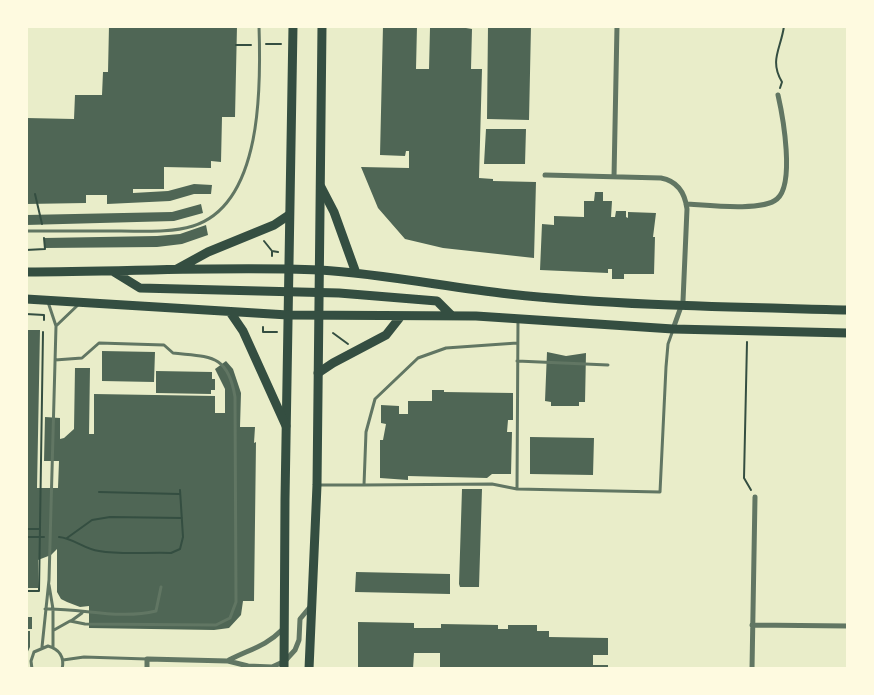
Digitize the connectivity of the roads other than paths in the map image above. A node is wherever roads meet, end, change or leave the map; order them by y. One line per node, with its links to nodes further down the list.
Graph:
1 (259, 26): 11 (lane)
2 (293, 26): 10 (main road)
3 (322, 26): 8 (main road)
4 (617, 26): 7 (street)
5 (778, 95): 9 (street)
6 (545, 175): 7 (street)
7 (614, 177): 9 (street)
8 (321, 187): 14 (main road); 17 (main road)
9 (686, 204): 23 (street)
10 (288, 215): 12 (main road); 13 (main road)
11 (26, 231)
12 (175, 270): 13 (main road); 16 (main road)
13 (288, 270): 14 (main road); 18 (main road)
14 (320, 270): 17 (main road); 19 (main road)
15 (26, 272): 16 (main road)
16 (114, 272): 18 (main road)
17 (356, 273): 23 (main road)
18 (288, 292): 19 (main road); 26 (main road)
19 (319, 293): 27 (main road); 29 (main road)
20 (26, 299): 21 (main road)
21 (47, 300): 22 (main road); 31 (lane)
22 (81, 302): 25 (main road); 31 (lane)
23 (682, 305): 24 (main road); 32 (street)
24 (848, 310)
25 (230, 312): 26 (main road); 39 (main road)
26 (288, 315): 27 (main road); 39 (main road)
27 (319, 316): 28 (main road); 38 (main road)
28 (401, 316): 29 (main road); 38 (main road)
29 (452, 316): 30 (main road)
30 (518, 318): 32 (main road); 34 (lane)
31 (56, 326): 35 (lane)
32 (673, 329): 33 (main road); 42 (lane)
33 (848, 333)
34 (517, 343): 36 (lane); 41 (lane)
35 (55, 360): 44 (lane); 50 (lane)
36 (517, 361): 37 (lane); 42 (lane)
37 (608, 364)
38 (318, 374): 40 (main road)
39 (286, 426): 53 (main road)
40 (317, 485): 41 (lane); 46 (main road)
41 (364, 485): 42 (lane)
42 (517, 489)
43 (754, 497): 51 (street)
44 (48, 580): 47 (lane); 48 (lane)
45 (160, 587): 49 (lane)
46 (312, 605): 60 (street); 64 (main road)
47 (45, 609): 48 (lane); 55 (lane)
48 (53, 609): 49 (lane); 54 (lane)
49 (82, 612): 50 (lane)
50 (70, 621): 54 (lane)
51 (752, 625): 52 (street); 65 (street)
52 (848, 626)
53 (285, 628): 59 (street); 60 (main road)
54 (54, 630): 56 (lane)
55 (42, 647): 56 (lane); 61 (lane)
56 (53, 648): 58 (lane)
57 (147, 659): 58 (lane); 59 (street); 63 (street)
58 (63, 660): 62 (lane)
59 (228, 660): 60 (street)
60 (285, 665)
61 (32, 669)
62 (62, 669)
63 (146, 669)
64 (309, 669)
65 (752, 669)

